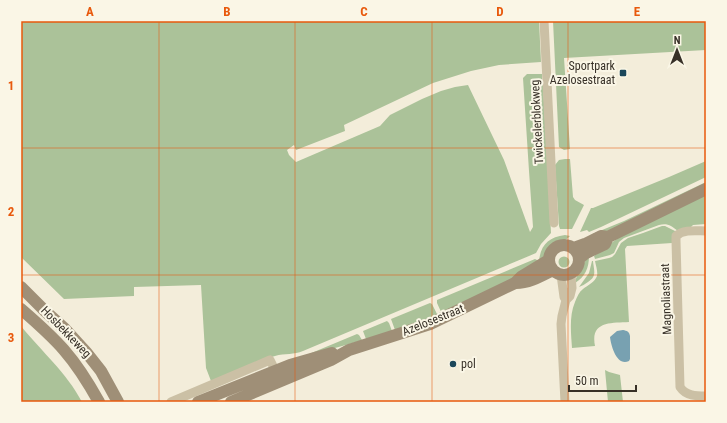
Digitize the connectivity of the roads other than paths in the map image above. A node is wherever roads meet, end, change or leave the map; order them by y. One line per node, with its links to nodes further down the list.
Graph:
1 (544, 21): 3 (street, Twickelerblokweg)
2 (706, 189): 5 (street)
3 (554, 223)
4 (706, 231): 10 (street, Magnoliastraat)
5 (577, 253): 6 (street); 6 (street)
6 (558, 270): 9 (street, Azelosestraat); 16 (street)
7 (21, 287): 12 (street, Hosbekkeweg)
8 (21, 309): 11 (street, Hosbekkeweg)
9 (278, 376): 13 (street); 14 (street, Azelosestraat); 15 (street, Azelosestraat)
10 (706, 396)
11 (99, 402)
12 (118, 402)
13 (171, 402)
14 (198, 402)
15 (231, 402)
16 (564, 402)

